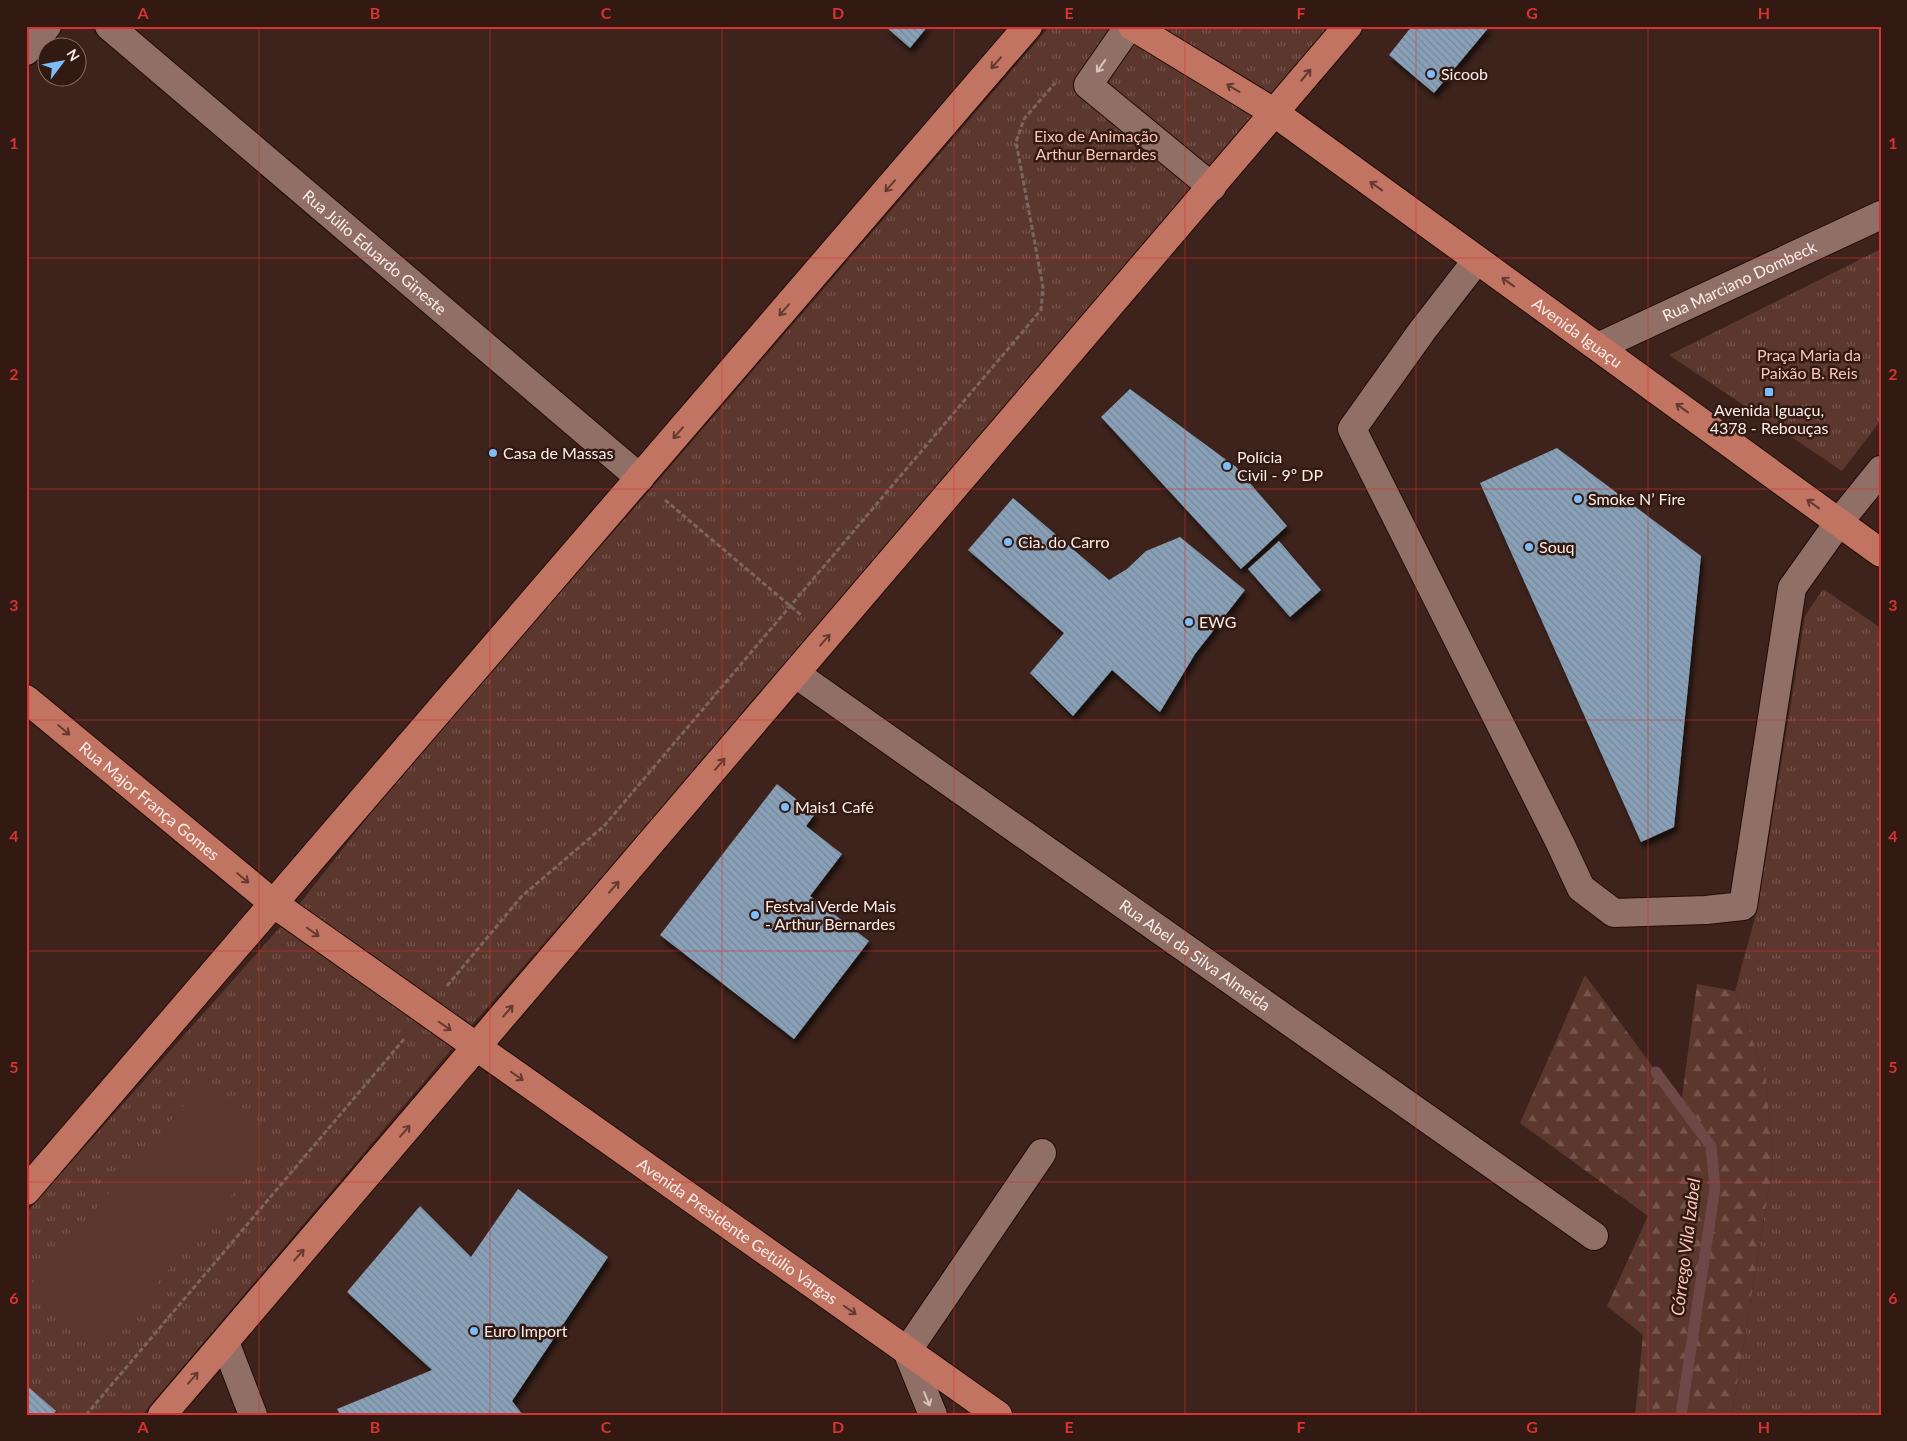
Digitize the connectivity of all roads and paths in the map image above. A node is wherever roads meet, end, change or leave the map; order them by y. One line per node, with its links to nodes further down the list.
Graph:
1 (47, 26): 6 (street)
2 (109, 26): 14 (street, Rua Júlio Eduardo Gineste)
3 (1028, 26): 14 (main road, one-way to 14)
4 (1131, 26): 8 (main road, Avenida Iguaçu, one-way to 4); 9 (street, one-way to 9)
5 (1348, 26): 8 (main road, one-way to 5)
6 (26, 51)
7 (1060, 76): 17 (path)
8 (1275, 113): 9 (main road); 11 (main road, Avenida Iguaçu, one-way to 8)
9 (1212, 187): 18 (main road)
10 (1881, 215): 12 (street, Rua Marciano Dombeck)
11 (1477, 260): 12 (main road, Avenida Iguaçu, one-way to 11); 15 (street)
12 (1598, 347): 15 (main road, Avenida Iguaçu, one-way to 12)
13 (1881, 470): 15 (street)
14 (640, 478): 17 (path); 21 (main road)
15 (1838, 522): 16 (main road, Avenida Iguaçu)
16 (1881, 553)
17 (791, 607): 18 (path); 22 (path)
18 (827, 637): 19 (main road, one-way to 18)
19 (796, 674): 23 (main road, one-way to 19); 27 (street, Rua Abel da Silva Almeida)
20 (26, 699): 21 (main road, Rua Major França Gomes, one-way to 21)
21 (273, 903): 23 (main road, Rua Major França Gomes, one-way to 23); 26 (main road)
22 (475, 952)
23 (477, 1048): 28 (main road, one-way to 23); 29 (main road, Avenida Presidente Getúlio Vargas, one-way to 29)
24 (389, 1057): 30 (path)
25 (1042, 1153): 29 (street)
26 (26, 1191)
27 (1594, 1236)
28 (225, 1342): 31 (main road, one-way to 28); 32 (street)
29 (907, 1351): 33 (street, one-way to 33); 34 (main road, Avenida Presidente Getúlio Vargas)
30 (86, 1415)
31 (162, 1415)
32 (253, 1415)
33 (933, 1415)
34 (998, 1415)

